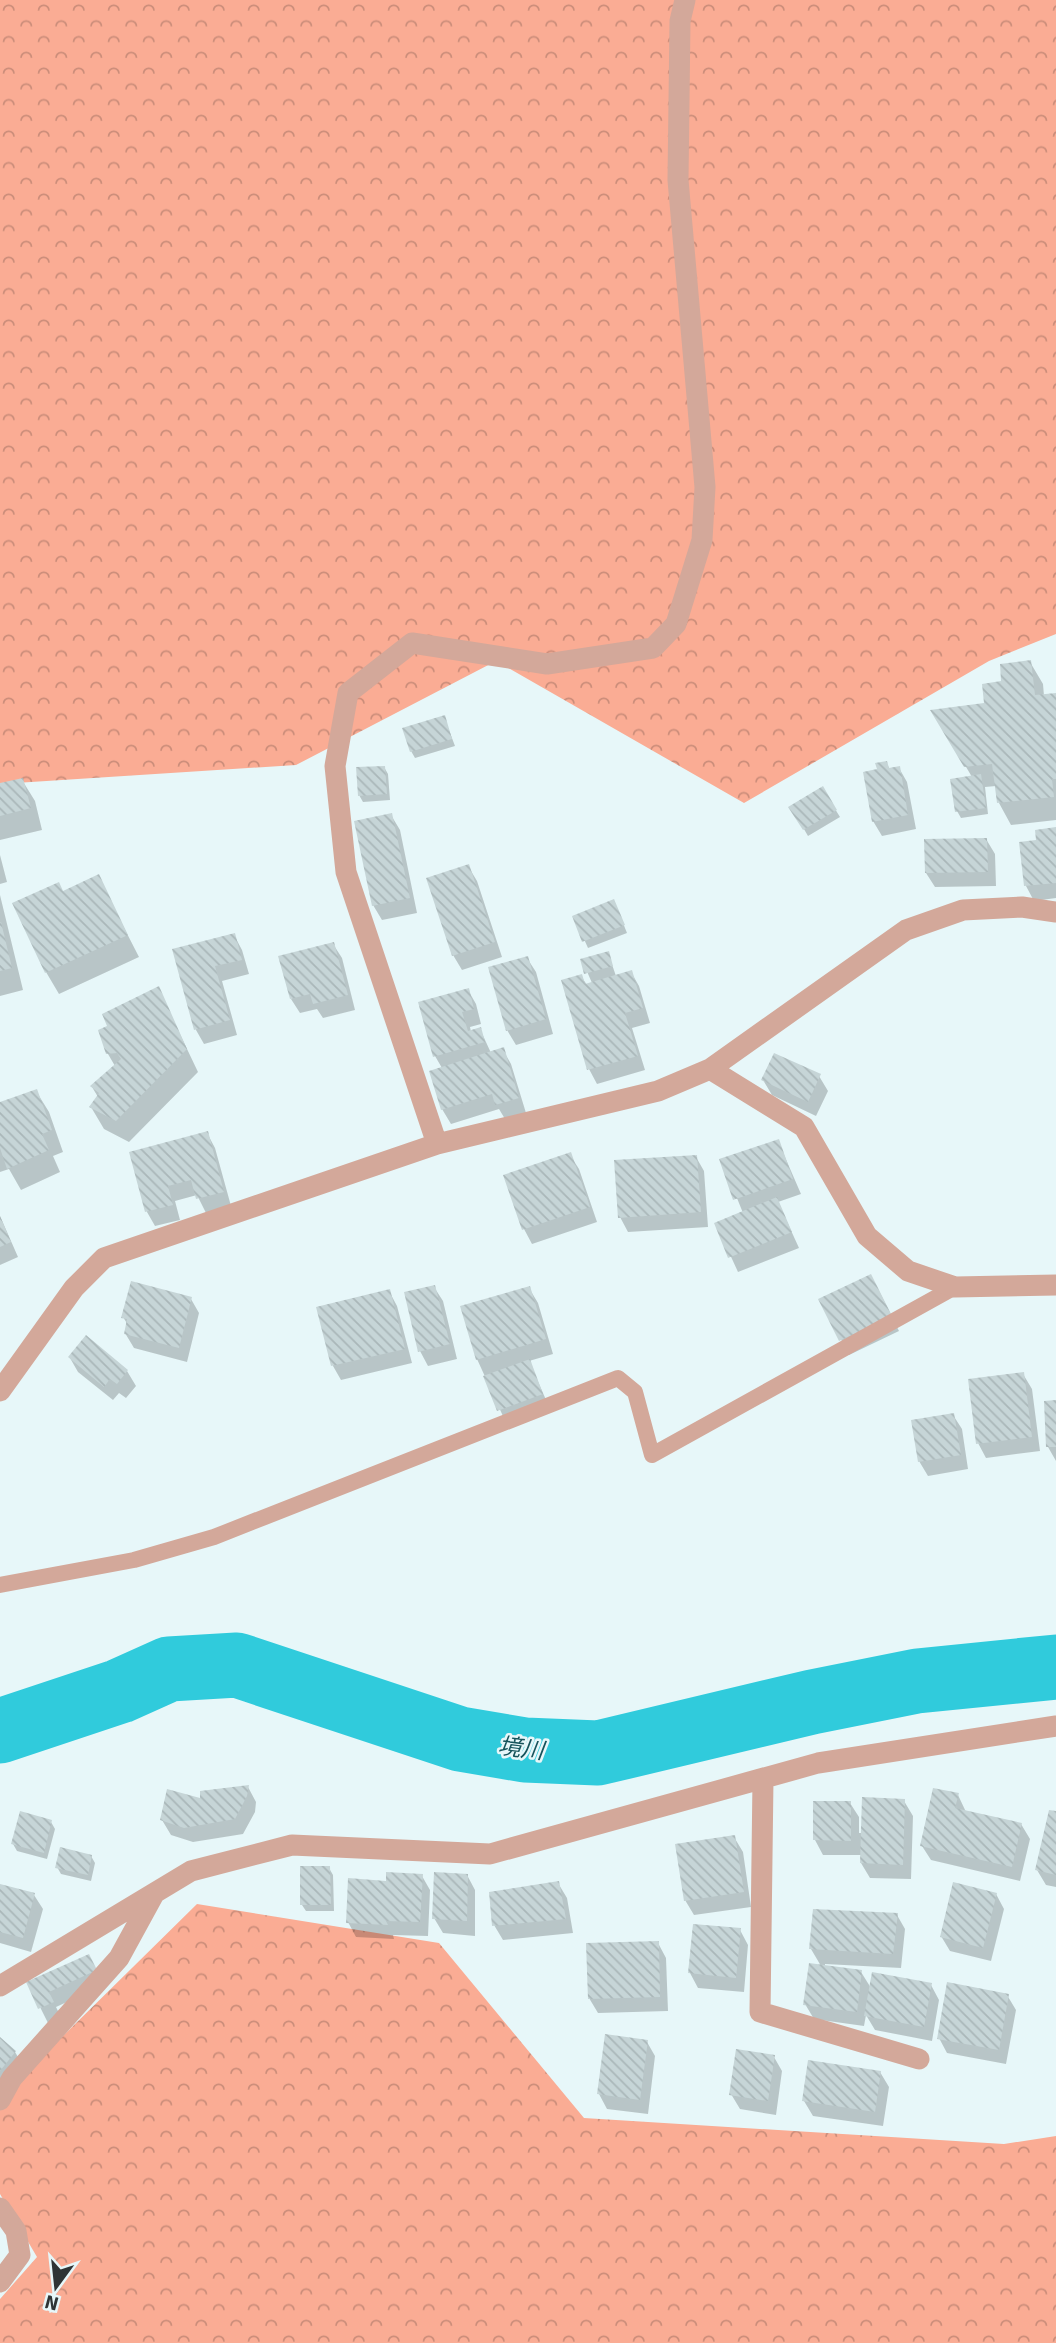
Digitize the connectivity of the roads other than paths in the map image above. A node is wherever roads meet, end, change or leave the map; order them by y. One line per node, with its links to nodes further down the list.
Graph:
1 (685, 0): 4 (street)
2 (1056, 912): 3 (street)
3 (710, 1069): 4 (street); 6 (street)
4 (437, 1144): 7 (street)
5 (1056, 1285): 6 (street)
6 (955, 1287): 8 (lane)
7 (0, 1391)
8 (0, 1585)
9 (1056, 1726): 10 (street)
10 (763, 1779): 11 (street); 13 (street)
11 (155, 1892): 12 (street); 14 (street)
12 (0, 1986)
13 (919, 2059)
14 (0, 2101)
15 (0, 2208): 16 (street)
16 (0, 2282)

